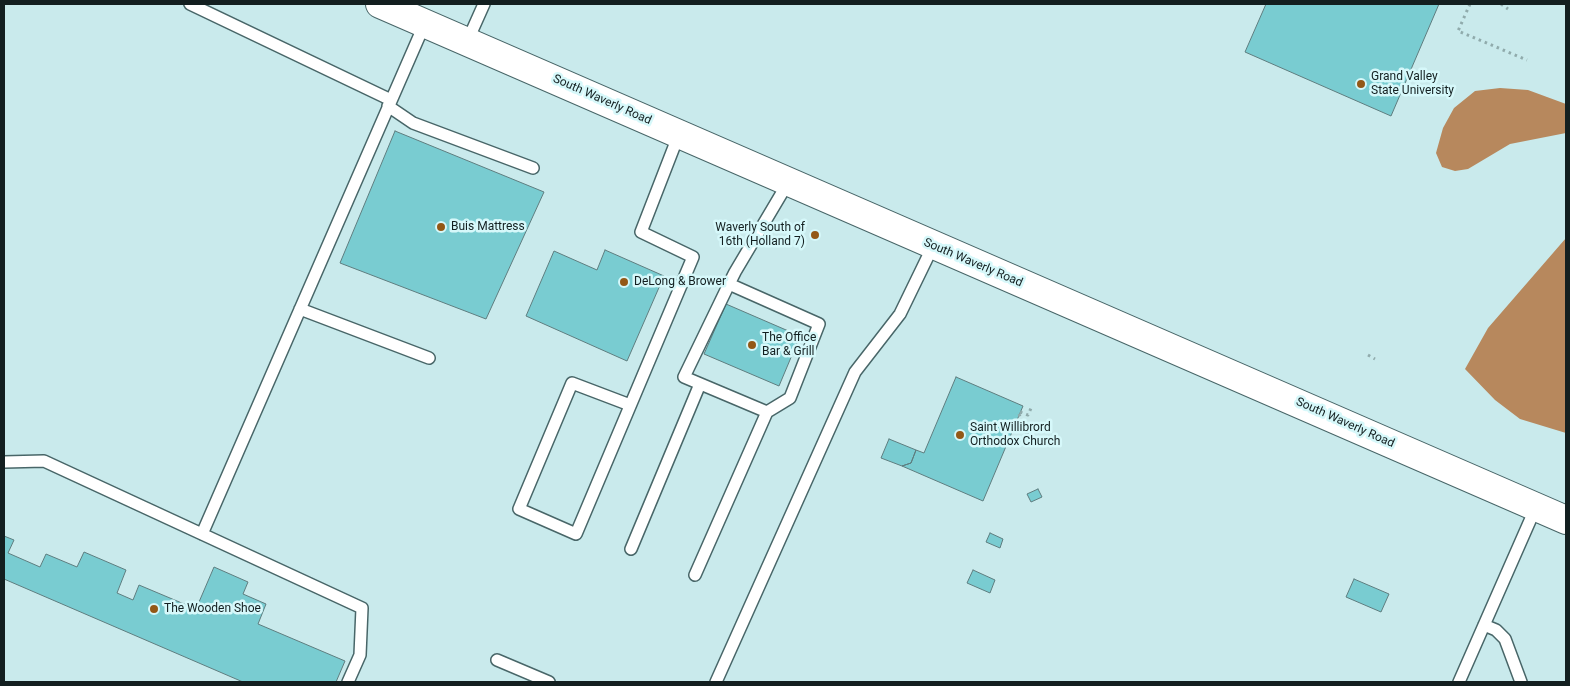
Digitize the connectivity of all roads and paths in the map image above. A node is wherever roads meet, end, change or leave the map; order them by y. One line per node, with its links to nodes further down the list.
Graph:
1 (190, 4): 10 (lane)
2 (380, 4): 7 (main road, South Waverly Road)
3 (484, 4): 8 (lane)
4 (1470, 4): 9 (path)
5 (1501, 4): 6 (path)
6 (1508, 9)
7 (425, 23): 8 (main road, South Waverly Road); 10 (lane)
8 (467, 42): 11 (main road, South Waverly Road)
9 (1526, 60)
10 (390, 103): 12 (lane); 16 (lane)
11 (679, 134): 13 (main road, South Waverly Road); 21 (lane)
12 (533, 168)
13 (789, 182): 14 (main road, South Waverly Road); 15 (lane)
14 (934, 246): 26 (main road, South Waverly Road); 35 (lane)
15 (729, 284): 20 (lane); 23 (lane)
16 (300, 309): 18 (lane); 28 (lane)
17 (1368, 355): 19 (path)
18 (429, 358)
19 (1375, 358)
20 (700, 384): 23 (lane); 29 (lane)
21 (630, 405): 21 (lane)
22 (1032, 406): 24 (path)
23 (767, 412): 30 (lane)
24 (1045, 444)
25 (4, 462): 28 (lane)
26 (1536, 507): 27 (main road, South Waverly Road); 31 (lane)
27 (1566, 520)
28 (202, 534): 33 (lane)
29 (630, 548)
30 (695, 575)
31 (1484, 625): 36 (lane); 37 (lane)
32 (497, 660): 34 (lane)
33 (348, 682)
34 (549, 682)
35 (716, 682)
36 (1459, 682)
37 (1521, 682)

